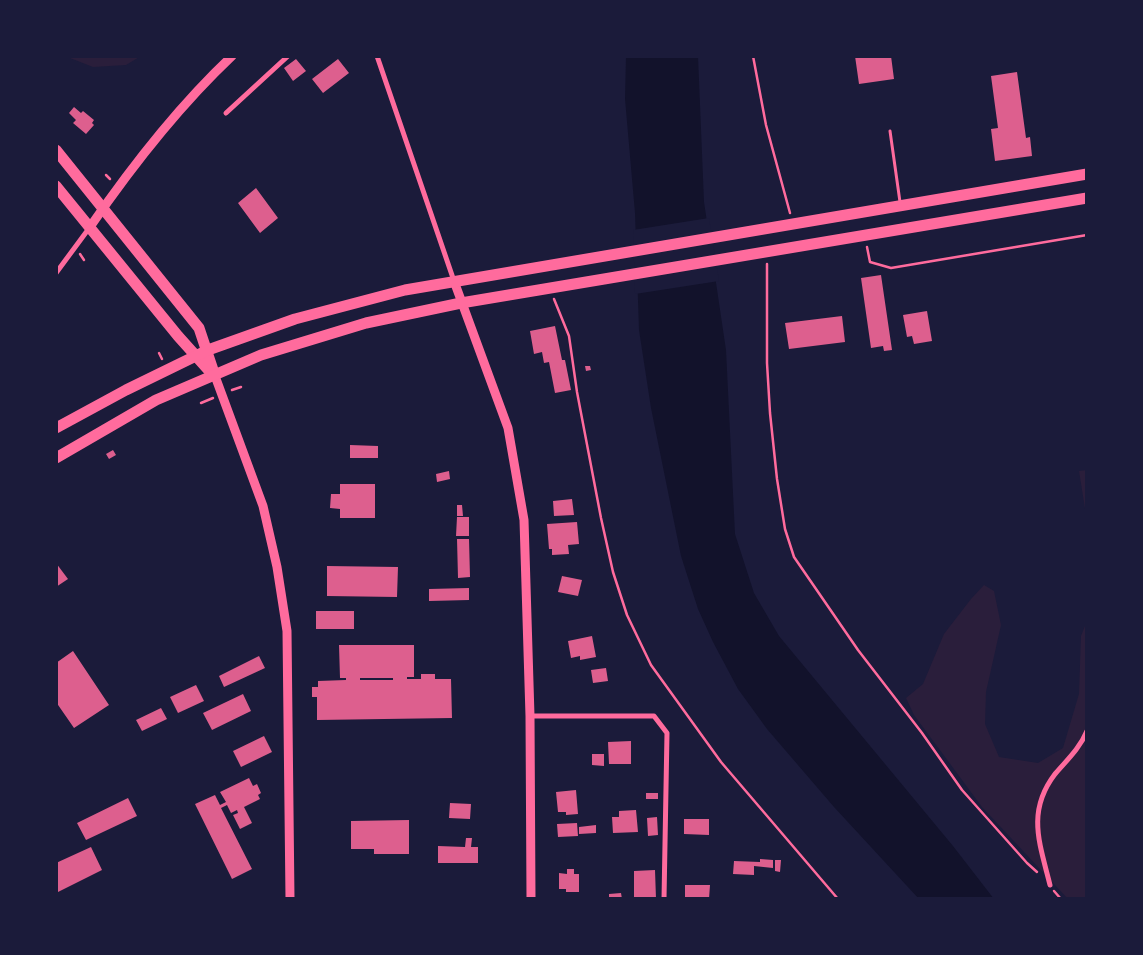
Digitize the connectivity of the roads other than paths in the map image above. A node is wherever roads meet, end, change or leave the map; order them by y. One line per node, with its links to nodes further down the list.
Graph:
1 (232, 56): 11 (street)
2 (288, 56): 4 (street)
3 (377, 56): 14 (street)
4 (226, 113)
5 (890, 131): 10 (lane)
6 (56, 150): 11 (main road)
7 (1087, 174): 10 (main road)
8 (56, 186): 12 (main road)
9 (1087, 198): 15 (main road)
10 (900, 206): 14 (main road)
11 (103, 208): 12 (street); 16 (main road)
12 (90, 227): 13 (street); 17 (main road)
13 (56, 273)
14 (454, 281): 15 (street); 16 (main road)
15 (461, 303): 18 (main road); 21 (street)
16 (208, 350): 17 (main road); 18 (main road)
17 (194, 356): 18 (main road); 19 (main road)
18 (215, 376): 20 (main road); 24 (street)
19 (56, 428)
20 (56, 458)
21 (530, 716): 25 (street); 26 (street)
22 (1087, 731): 23 (street)
23 (1050, 885)
24 (290, 899)
25 (531, 899)
26 (664, 899)

